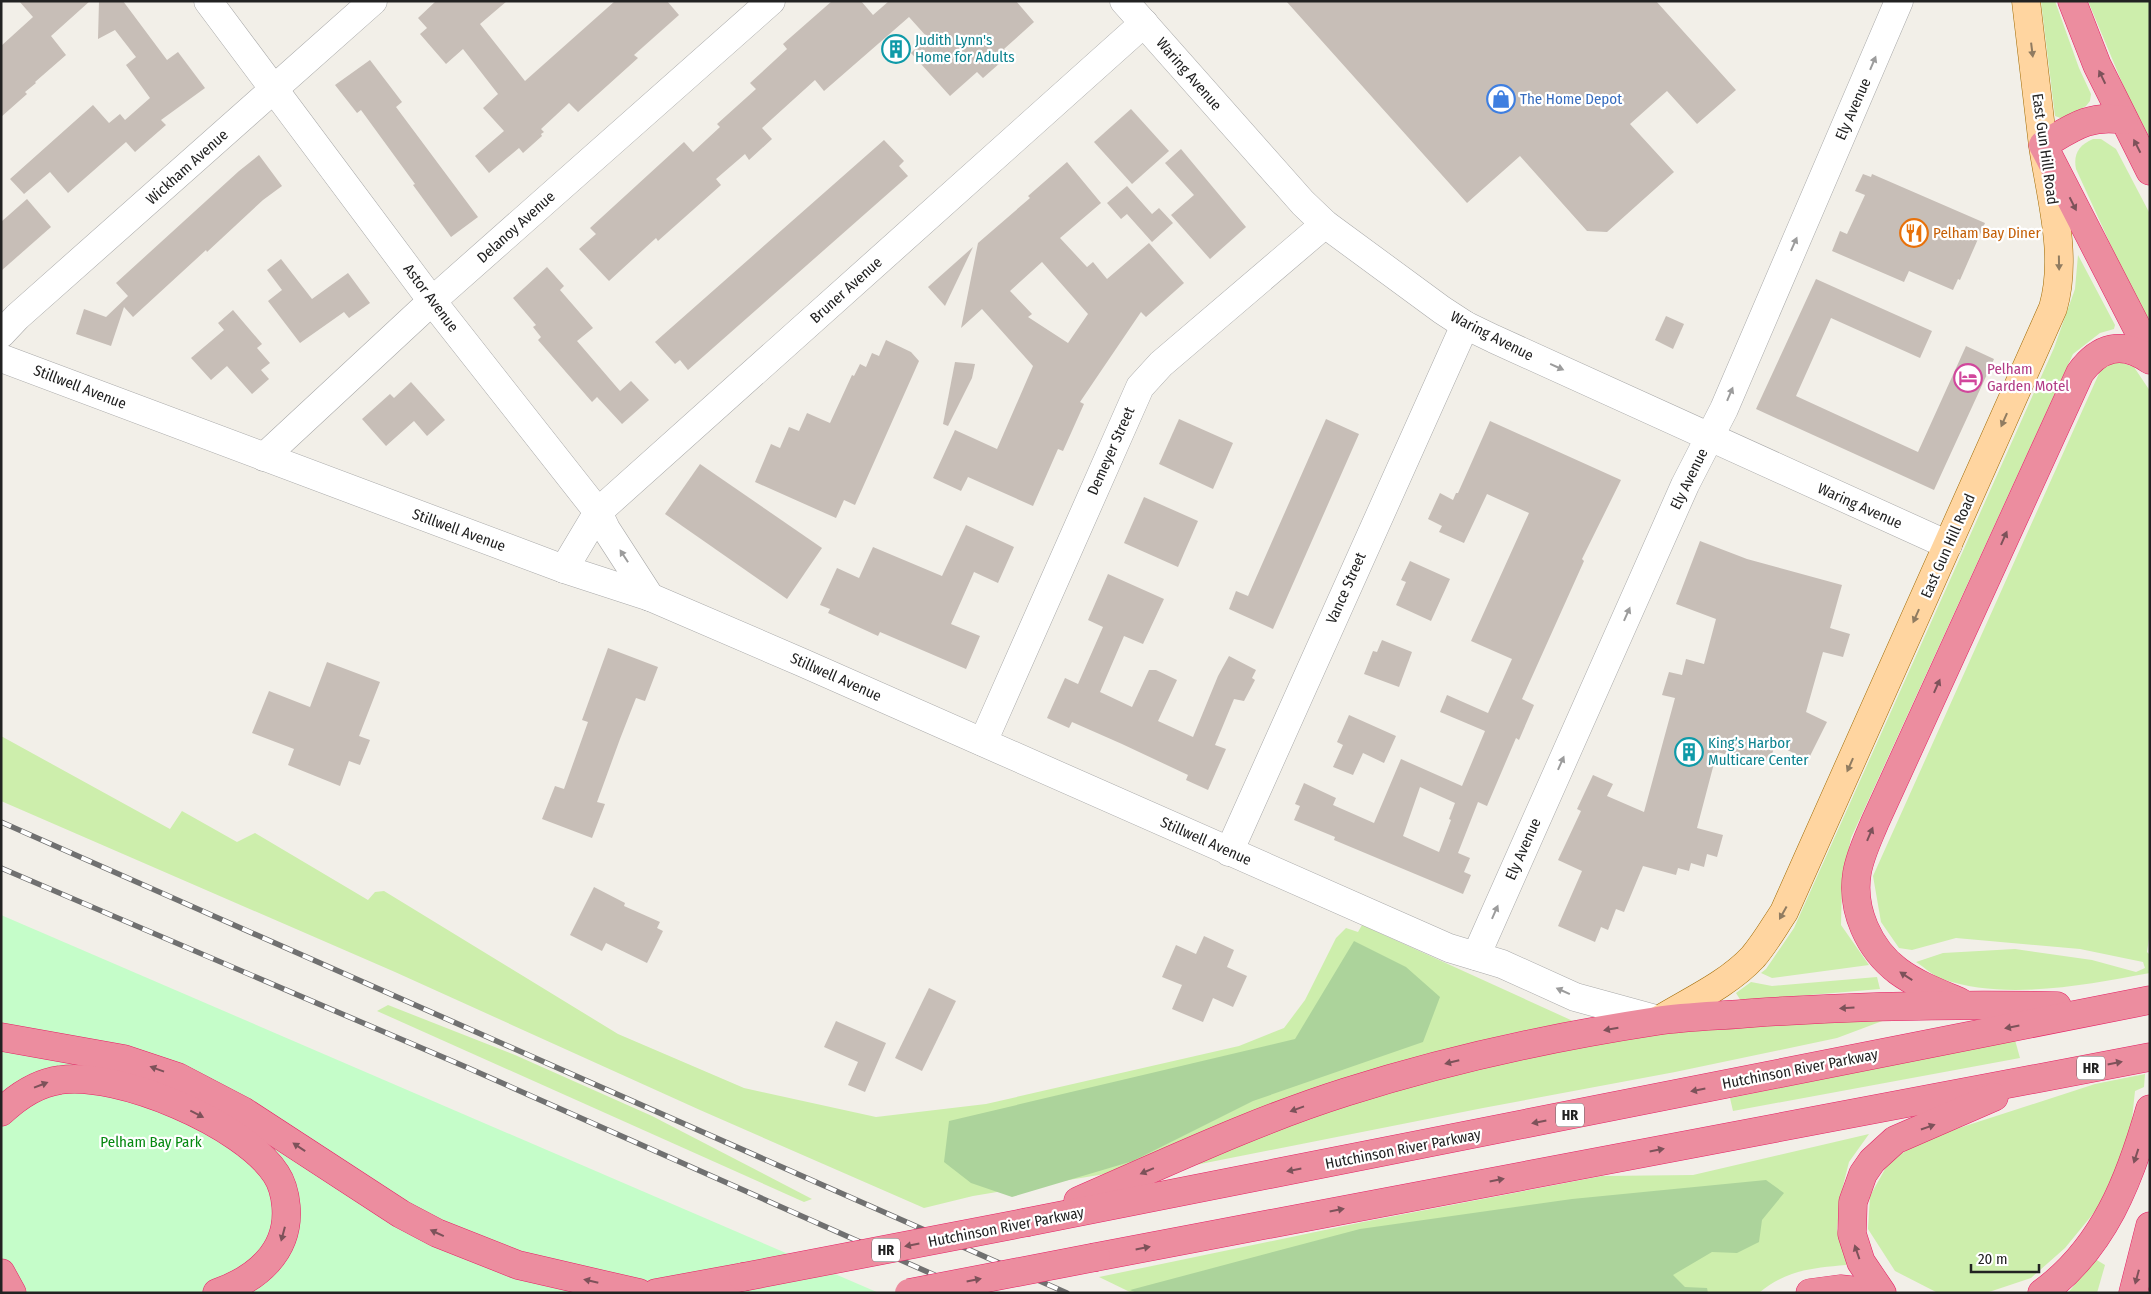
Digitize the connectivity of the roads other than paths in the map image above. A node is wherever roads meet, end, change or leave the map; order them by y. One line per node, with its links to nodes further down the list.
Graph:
1 (208, 1): 9 (street, Astor Avenue)
2 (373, 1): 9 (street, Wickham Avenue)
3 (771, 1): 14 (street, Delanoy Avenue)
4 (1124, 1): 8 (street, Waring Avenue)
5 (1899, 1): 20 (street, Ely Avenue, one-way to 5)
6 (2026, 1): 11 (main road, East Gun Hill Road, one-way to 11)
7 (2072, 1): 10 (highway, one-way to 7)
8 (1144, 23): 13 (street, Waring Avenue); 22 (street, Bruner Avenue)
9 (274, 89): 14 (street, Astor Avenue); 16 (street, Wickham Avenue)
10 (2124, 120): 11 (highway); 12 (highway, one-way to 10)
11 (2043, 145): 17 (highway, one-way to 17); 23 (main road, East Gun Hill Road, one-way to 23)
12 (2150, 171)
13 (1325, 224): 15 (street, Waring Avenue); 26 (street, Demeyer Street)
14 (432, 301): 21 (street, Delanoy Avenue); 22 (street, Astor Avenue)
15 (1465, 325): 20 (street, Waring Avenue, one-way to 20); 27 (street, Vance Street)
16 (1, 334)
17 (2150, 353)
18 (1, 358): 21 (street, Stillwell Avenue)
19 (2150, 360): 30 (highway, one-way to 19)
20 (1709, 438): 23 (street, Waring Avenue); 28 (street, Ely Avenue, one-way to 20)
21 (264, 457): 24 (street, Stillwell Avenue)
22 (598, 512): 24 (street, Bruner Avenue); 25 (street, Astor Avenue, one-way to 22)
23 (1948, 545): 32 (main road, East Gun Hill Road, one-way to 32)
24 (564, 569): 25 (street, Stillwell Avenue)
25 (650, 597): 26 (street, Stillwell Avenue)
26 (983, 742): 27 (street, Stillwell Avenue)
27 (1229, 852): 28 (street, Stillwell Avenue)
28 (1476, 956): 32 (street, Stillwell Avenue, one-way to 28)
29 (2150, 1000): 31 (highway, Hutchinson River Parkway / HR)
30 (1966, 1005): 31 (highway); 32 (highway, one-way to 32)
31 (2111, 1008): 38 (highway, Hutchinson River Parkway / HR, one-way to 38)
32 (1659, 1020): 38 (highway, one-way to 38)
33 (1, 1037): 43 (highway, one-way to 33)
34 (2150, 1057): 35 (highway, HR, one-way to 34)
35 (2032, 1079): 45 (highway, HR, one-way to 35, bridge); 48 (highway, one-way to 35)
36 (2150, 1109): 49 (highway, one-way to 49)
37 (1, 1112): 42 (highway, one-way to 42)
38 (1028, 1222): 44 (highway, Hutchinson River Parkway / HR, one-way to 44, bridge)
39 (2150, 1226): 50 (highway, one-way to 50)
40 (1, 1273): 41 (highway)
41 (12, 1293)
42 (217, 1293)
43 (638, 1293)
44 (656, 1293)
45 (909, 1293)
46 (1810, 1293): 47 (highway)
47 (1877, 1293)
48 (1882, 1293)
49 (2042, 1293)
50 (2133, 1293)

